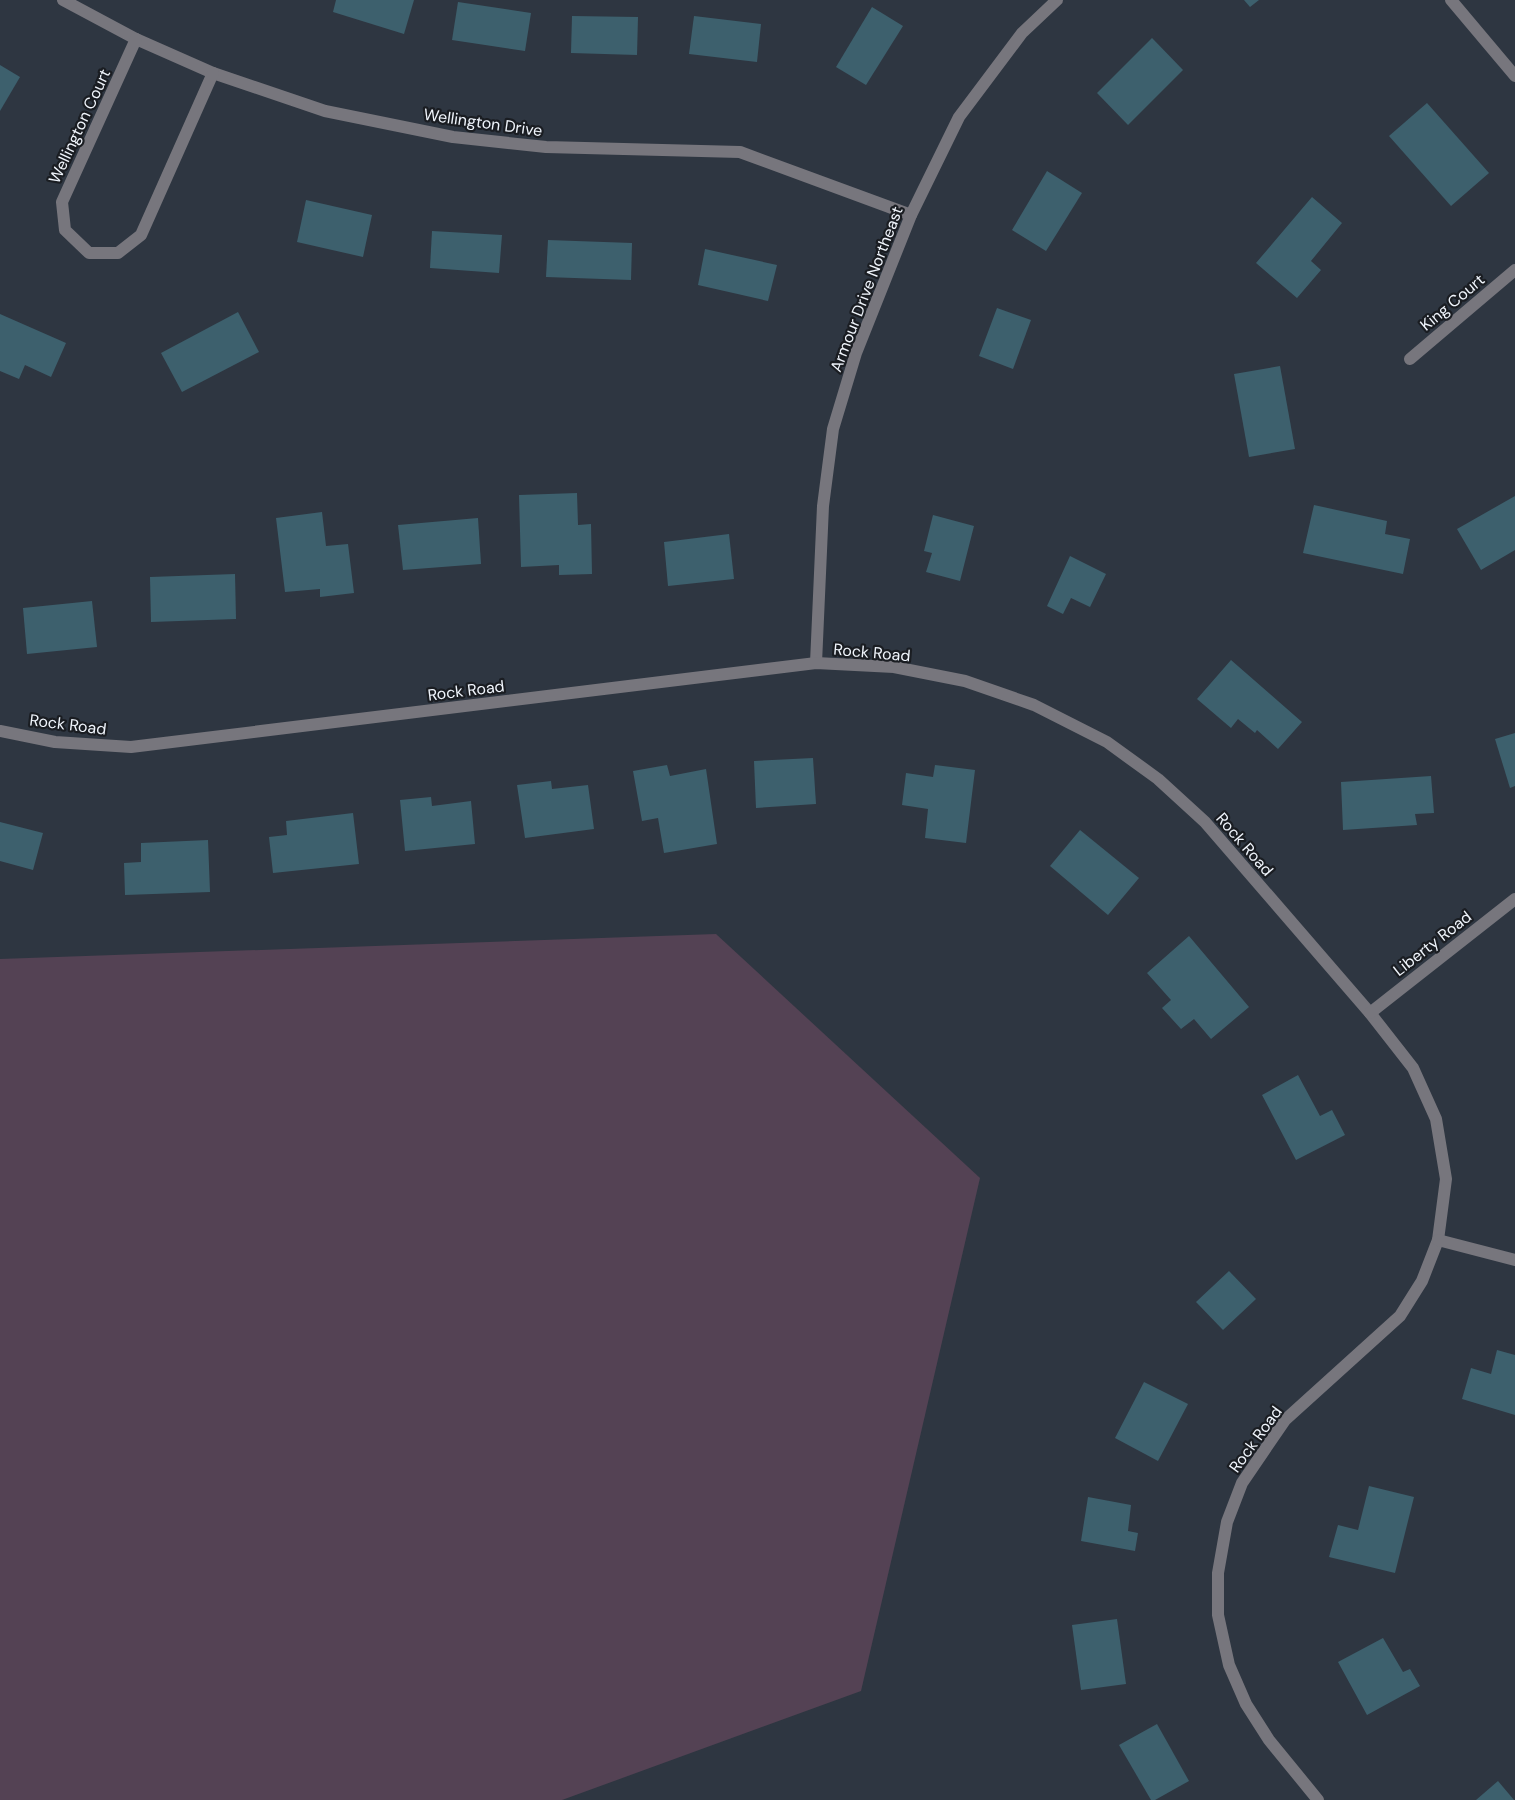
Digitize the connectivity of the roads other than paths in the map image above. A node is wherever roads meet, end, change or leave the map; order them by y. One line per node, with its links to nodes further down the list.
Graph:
1 (63, 0): 4 (street, Wellington Drive)
2 (1057, 0): 7 (street, Armour Drive Northeast)
3 (1451, 0): 6 (street)
4 (136, 39): 5 (street, Wellington Drive); 5 (street, Wellington Court)
5 (213, 73): 7 (street, Wellington Drive)
6 (1515, 76)
7 (911, 215): 10 (street, Armour Drive Northeast)
8 (1515, 270): 9 (street, King Court)
9 (1410, 359)
10 (816, 663): 11 (street, Rock Road); 13 (street, Rock Road)
11 (0, 731)
12 (1515, 899): 13 (street, Liberty Road)
13 (1370, 1013): 14 (street, Rock Road)
14 (1438, 1240): 15 (street); 16 (street, Rock Road)
15 (1515, 1260)
16 (1318, 1800)

